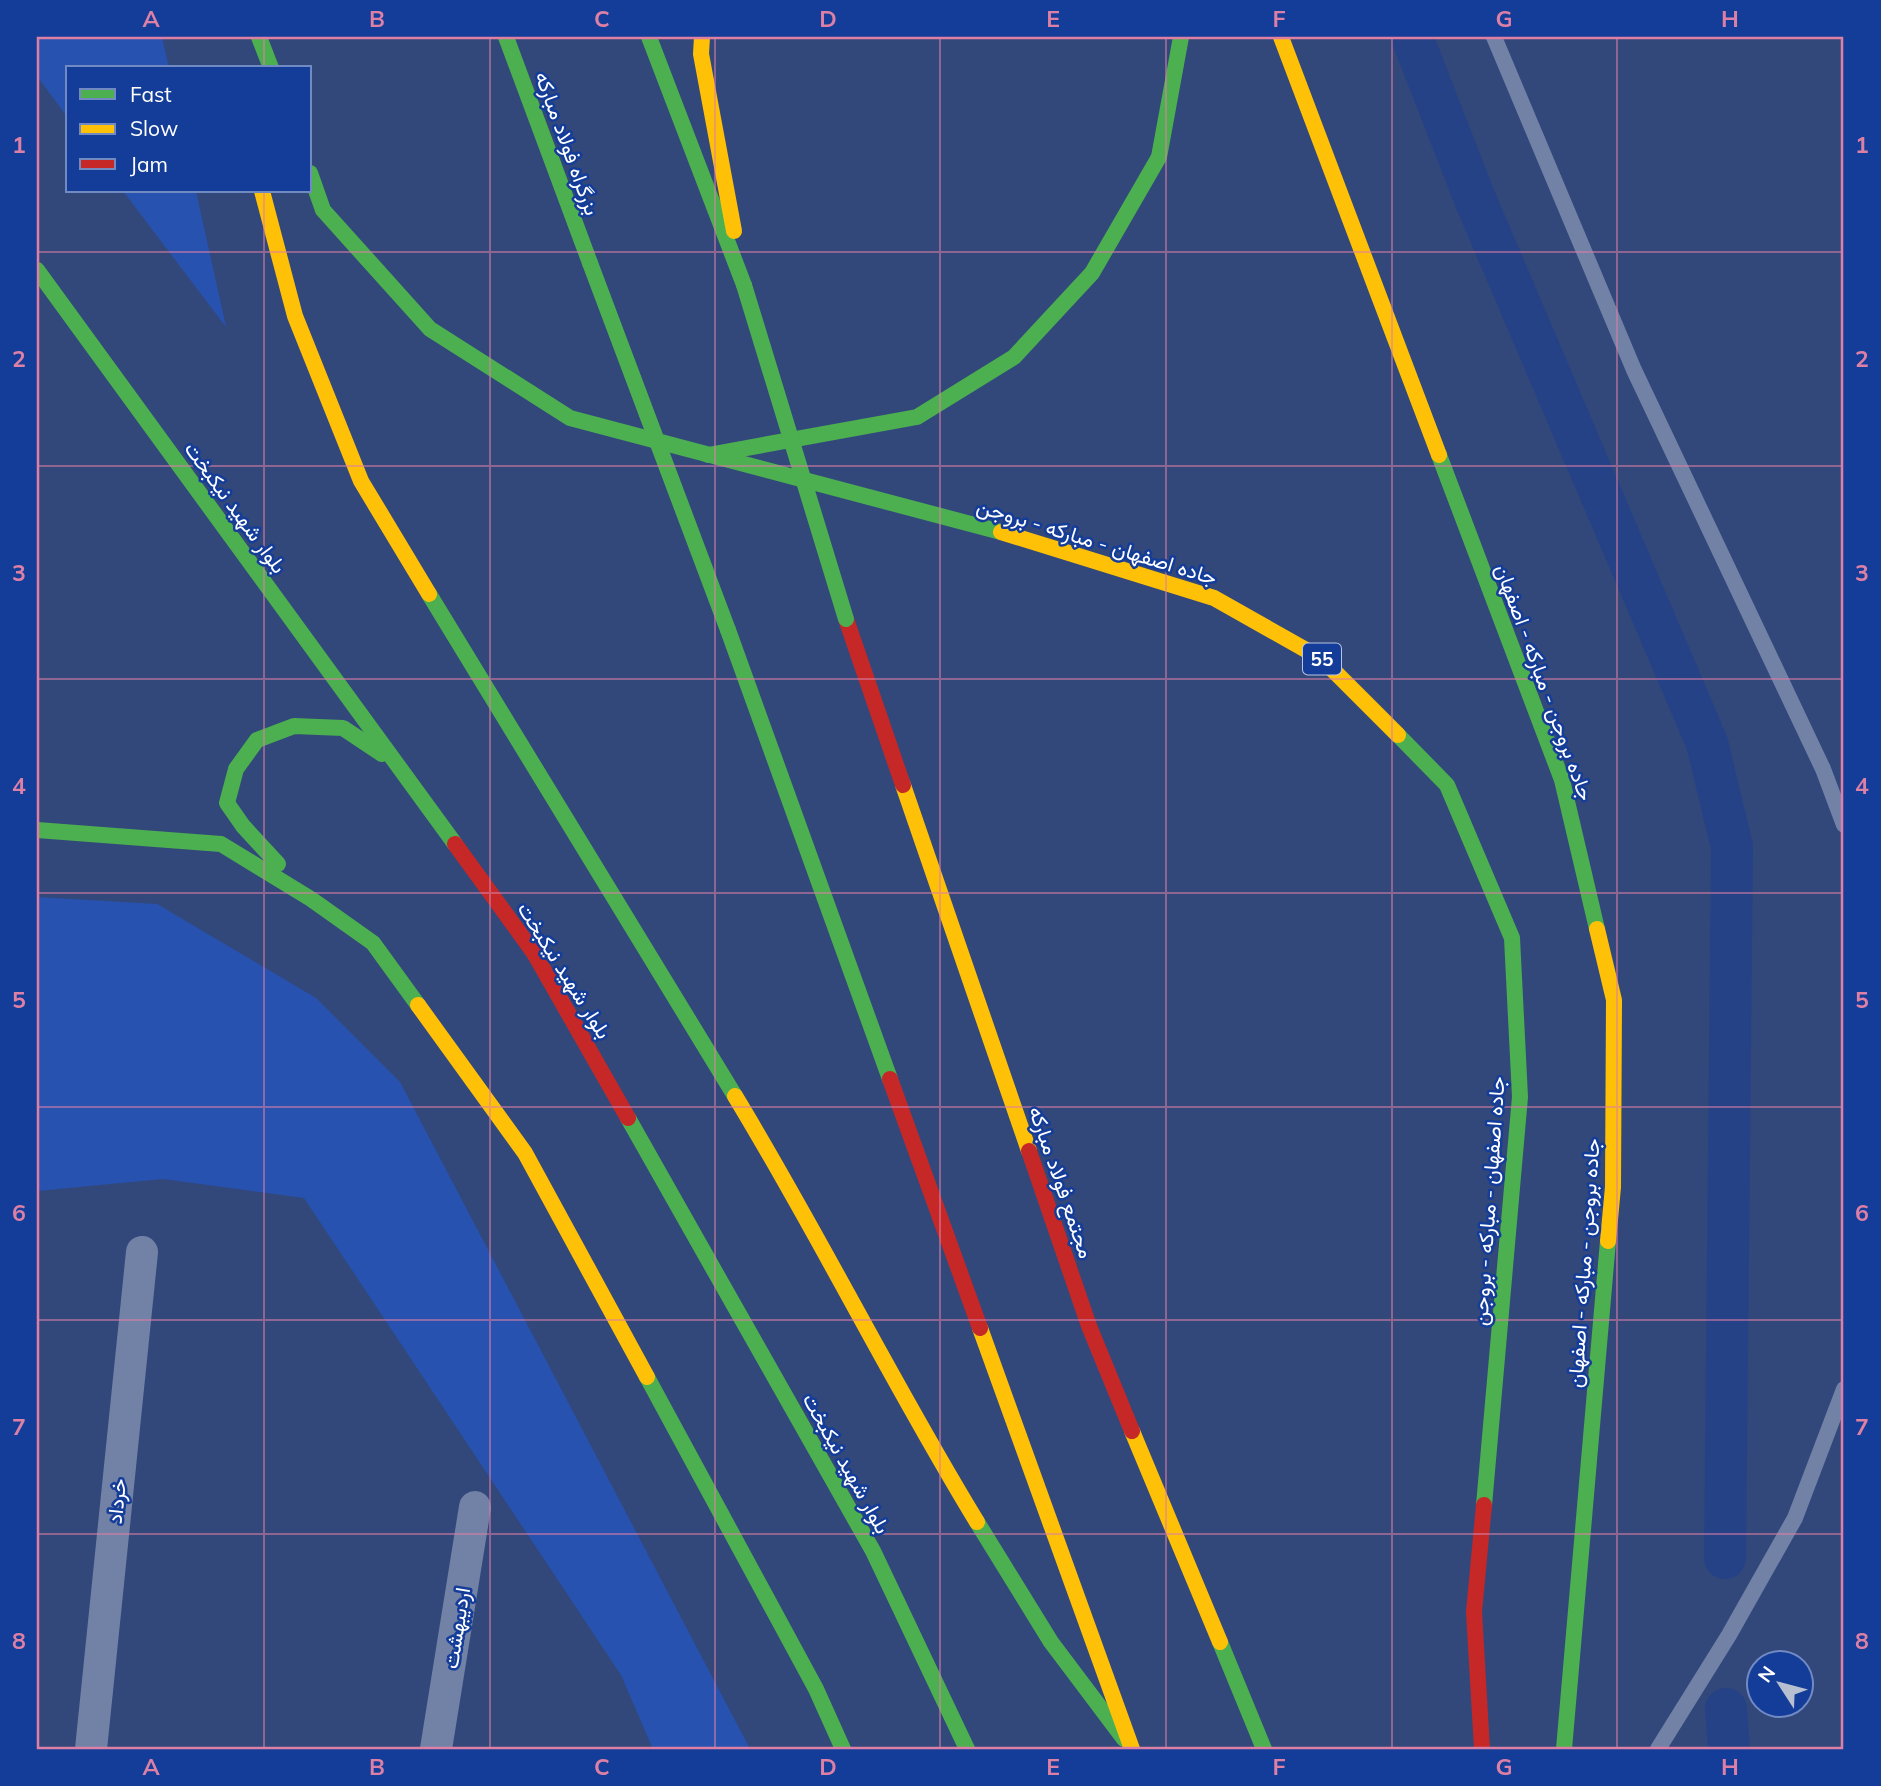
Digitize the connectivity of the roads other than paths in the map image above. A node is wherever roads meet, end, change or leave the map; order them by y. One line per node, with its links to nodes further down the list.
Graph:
1 (252, 37): 9 (main road)
2 (260, 37): 10 (main road)
3 (506, 37): 27 (main road, بزرگراه فولاد مبارکه, bridge)
4 (649, 37): 14 (main road)
5 (702, 37): 14 (main road)
6 (1181, 37): 15 (main road)
7 (1281, 37): 30 (main road, جاده بروجن - مبارکه - اصفهان)
8 (1494, 37): 17 (lane)
9 (252, 66)
10 (270, 66)
11 (312, 179): 15 (main road, جاده اصفهان - مبارکه - بروجن / 55)
12 (262, 192): 27 (main road)
13 (37, 270): 16 (main road, بلوار شهید نیکبخت)
14 (744, 285): 28 (main road, مجتمع فولاد مبارکه, bridge)
15 (708, 455): 29 (main road, جاده اصفهان - مبارکه - بروجن / 55)
16 (396, 762): 19 (main road); 26 (main road, بلوار شهید نیکبخت)
17 (1844, 825)
18 (37, 830): 19 (main road)
19 (311, 900): 25 (main road)
20 (142, 1252): 23 (street, خرداد)
21 (1844, 1390): 31 (lane)
22 (475, 1507): 24 (street, اردیبهشت)
23 (91, 1749)
24 (436, 1749)
25 (843, 1749)
26 (967, 1749)
27 (1132, 1749)
28 (1264, 1749)
29 (1482, 1749)
30 (1564, 1749)
31 (1658, 1749)

